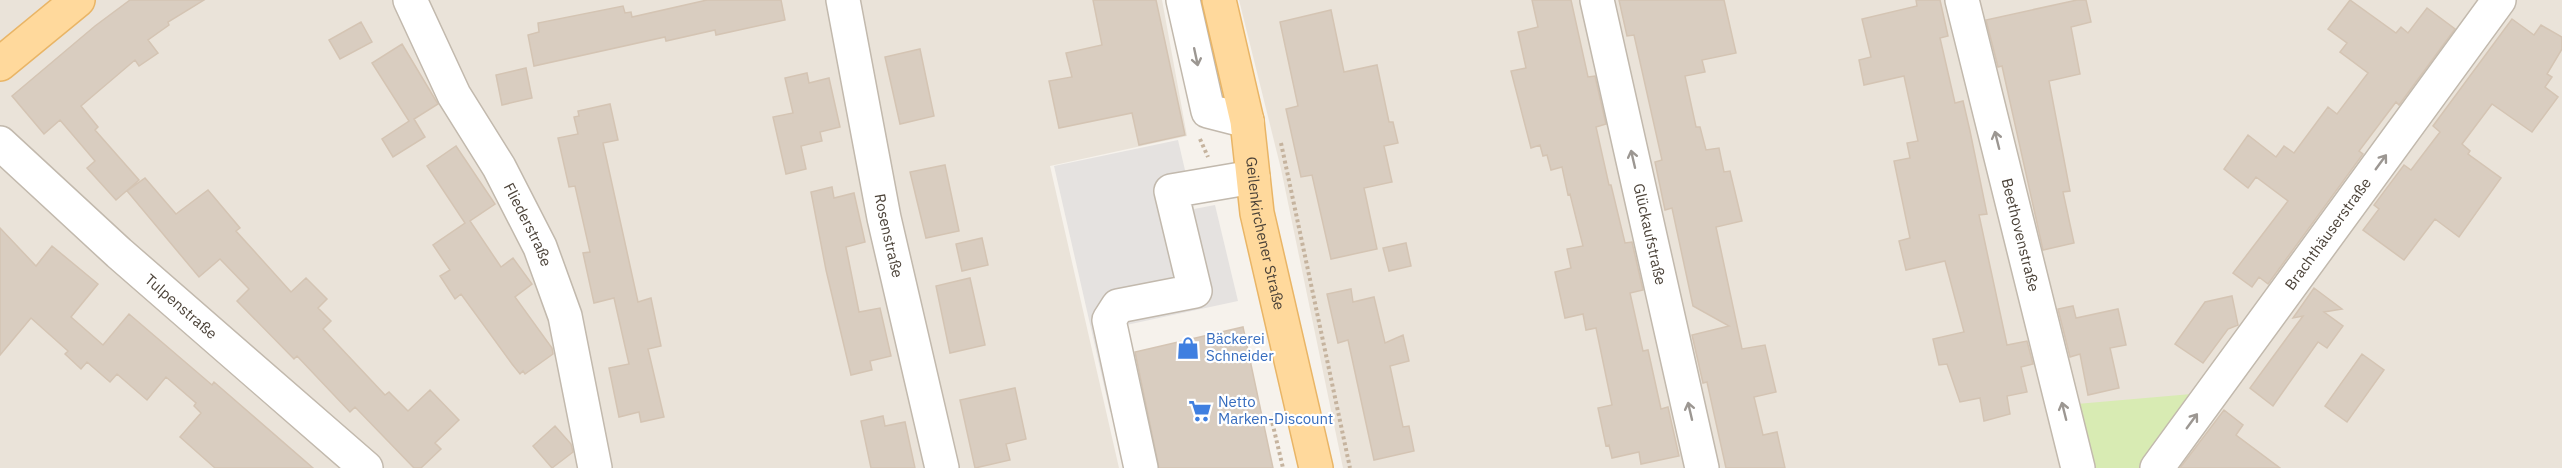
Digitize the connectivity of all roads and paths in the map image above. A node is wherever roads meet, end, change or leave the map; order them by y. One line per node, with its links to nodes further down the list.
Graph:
1 (78, 0): 9 (main road)
2 (843, 0): 19 (street, Rosenstraße)
3 (1183, 0): 10 (street, one-way to 10)
4 (1219, 0): 10 (main road, Geilenkirchener Straße)
5 (1598, 0): 24 (street, Glückaufstraße, one-way to 5)
6 (1962, 0): 25 (street, Beethovenstraße, one-way to 6)
7 (2499, 0): 26 (street, Brachthäuserstraße, one-way to 7)
8 (419, 1): 18 (street, Fliederstraße)
9 (0, 64)
10 (1247, 121): 14 (main road, Geilenkirchener Straße)
11 (1199, 137): 15 (path)
12 (1280, 139): 23 (path)
13 (0, 143): 17 (street, Tulpenstraße)
14 (1253, 177): 15 (street); 22 (main road, Geilenkirchener Straße)
15 (1220, 183): 20 (street)
16 (1270, 411): 21 (path)
17 (366, 468)
18 (595, 468)
19 (942, 468)
20 (1141, 468)
21 (1282, 468)
22 (1316, 468)
23 (1350, 468)
24 (1702, 468)
25 (2078, 468)
26 (2157, 468)

